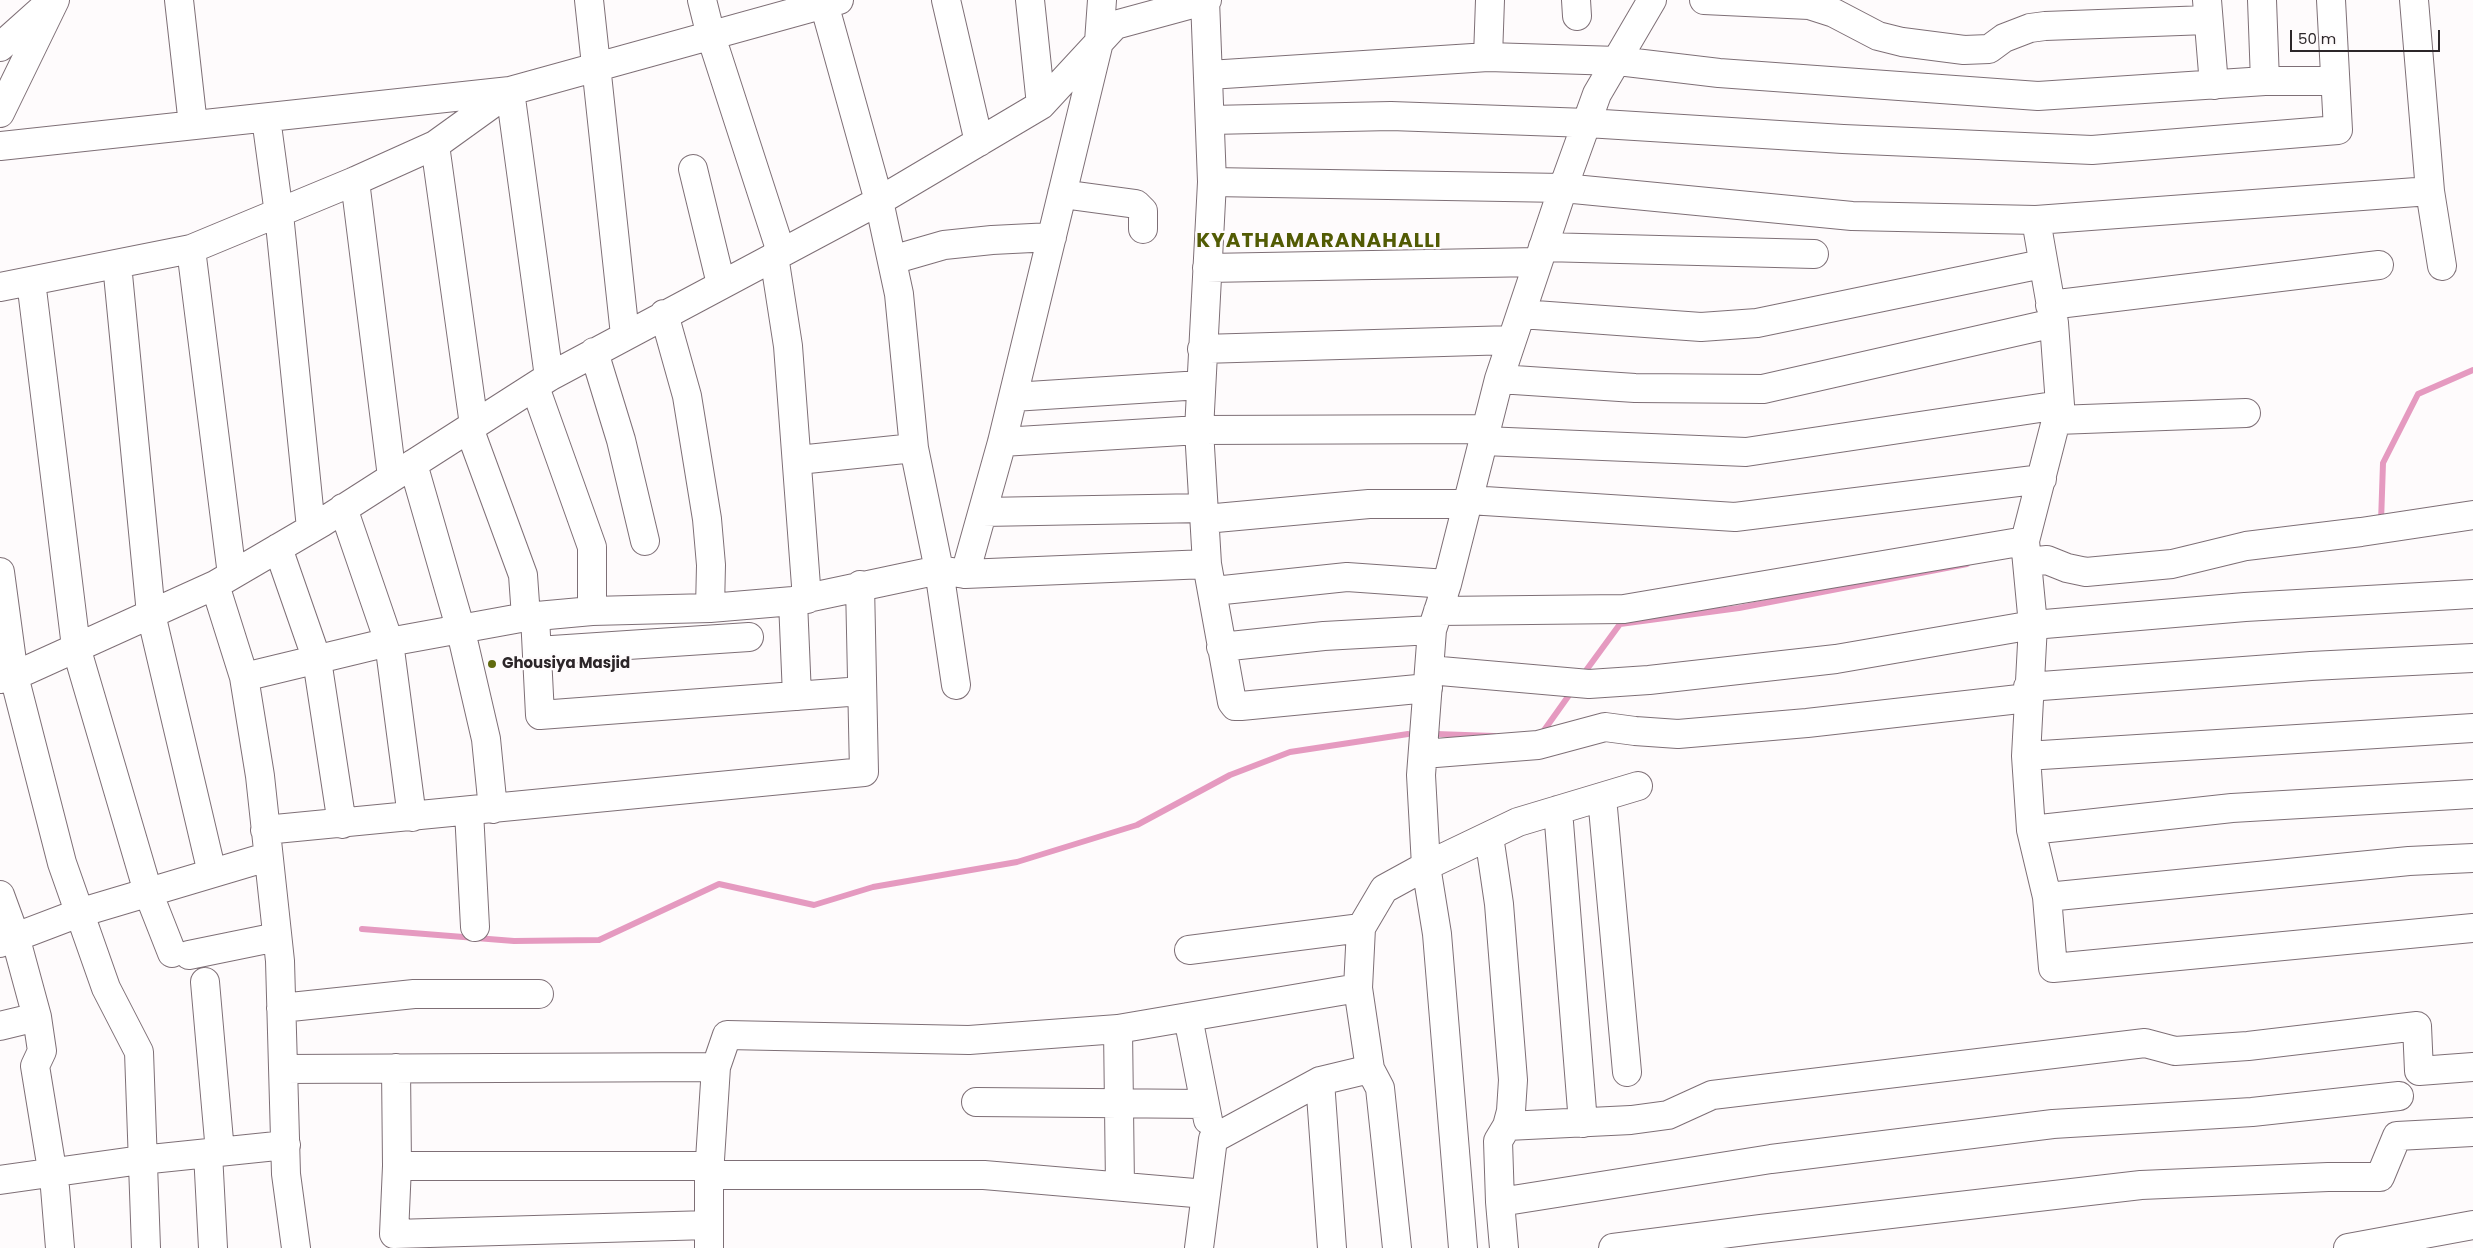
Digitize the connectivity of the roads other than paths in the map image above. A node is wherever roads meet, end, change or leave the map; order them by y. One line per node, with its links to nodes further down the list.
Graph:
1 (54, 0): 19 (street); 29 (street)
2 (179, 0): 33 (street)
3 (589, 0): 22 (street)
4 (702, 0): 17 (street)
5 (946, 0): 34 (street)
6 (1030, 0): 28 (street)
7 (1102, 0): 18 (street)
8 (1206, 0): 18 (street); 23 (street)
9 (1490, 0): 20 (street)
10 (1652, 0): 21 (street)
11 (1704, 0): 16 (street)
12 (2262, 0): 24 (street)
13 (2331, 0): 25 (street)
14 (2414, 0): 41 (street)
15 (829, 1): 17 (street); 43 (street)
16 (2207, 10): 26 (street)
17 (710, 36): 22 (street); 49 (street)
18 (1098, 42): 28 (street); 42 (street)
19 (0, 46)
20 (1488, 57): 21 (street); 23 (street)
21 (1618, 61): 26 (street); 32 (street)
22 (597, 68): 27 (street); 64 (street)
23 (1209, 75): 31 (street)
24 (2265, 81): 25 (street); 26 (street)
25 (2335, 81): 32 (street)
26 (2214, 85)
27 (510, 91): 30 (street); 35 (street); 69 (street)
28 (1041, 105): 34 (street)
29 (0, 112)
30 (266, 118): 33 (street); 44 (street)
31 (1211, 120): 32 (street); 39 (street)
32 (1586, 123): 40 (street)
33 (193, 125): 36 (street)
34 (979, 142): 43 (street)
35 (435, 145): 38 (street); 74 (street)
36 (0, 146)
37 (693, 169): 59 (street)
38 (356, 181): 44 (street); 80 (street)
39 (1212, 182): 40 (street); 57 (street)
40 (1562, 188): 45 (street); 50 (street)
41 (2430, 190): 45 (street); 56 (street)
42 (1062, 194): 46 (street); 47 (street)
43 (879, 201): 49 (street); 52 (street)
44 (279, 214): 48 (street); 87 (street)
45 (2036, 220): 54 (street)
46 (1143, 228)
47 (1052, 238): 52 (street); 71 (street)
48 (191, 249): 53 (street); 94 (street)
49 (777, 254): 59 (street); 79 (street)
50 (1541, 254): 51 (street); 57 (street); 62 (street)
51 (1814, 254)
52 (892, 260): 78 (street)
53 (117, 264): 58 (street); 102 (street)
54 (2042, 264): 62 (street); 63 (street)
55 (2379, 265): 63 (street)
56 (2442, 266)
57 (1207, 268): 66 (street)
58 (30, 281): 60 (street); 109 (street)
59 (721, 284): 61 (street)
60 (0, 287)
61 (664, 314): 64 (street); 100 (street)
62 (1521, 314): 65 (street)
63 (2052, 314): 68 (street); 72 (street)
64 (625, 335): 67 (street)
65 (1512, 340): 66 (street); 68 (street)
66 (1202, 348): 70 (street)
67 (594, 352): 69 (street); 88 (street)
68 (1499, 379): 76 (street)
69 (542, 382): 74 (street); 101 (street)
70 (1201, 385): 71 (street); 75 (street)
71 (1013, 397): 77 (street)
72 (2059, 412): 73 (street); 76 (street); 81 (street)
73 (2246, 413)
74 (471, 427): 80 (street); 103 (street)
75 (1199, 430): 76 (street); 77 (street); 85 (street)
76 (1485, 435): 82 (street)
77 (1002, 442): 84 (street)
78 (914, 448): 79 (street); 93 (street)
79 (798, 460): 99 (street)
80 (402, 471): 83 (street); 106 (street)
81 (2042, 479): 82 (street); 90 (street)
82 (1468, 502): 85 (street); 95 (street)
83 (343, 508): 87 (street); 108 (street)
84 (983, 512): 85 (street); 93 (street)
85 (1205, 513): 91 (street)
86 (2473, 515): 90 (street)
87 (311, 528): 89 (street)
88 (645, 541)
89 (278, 548): 94 (street); 113 (street)
90 (2026, 551): 104 (street); 105 (street)
91 (1207, 564): 93 (street); 97 (street)
92 (0, 572): 114 (street)
93 (952, 572): 96 (street); 117 (street)
94 (224, 580): 102 (street); 115 (street)
95 (1447, 584): 97 (street); 104 (street)
96 (860, 585): 99 (street); 118 (street)
97 (1214, 591): 110 (street)
98 (2473, 594): 105 (street)
99 (800, 600): 100 (street); 120 (street)
100 (710, 608): 101 (street)
101 (592, 611): 103 (street)
102 (151, 614): 109 (street); 137 (street)
103 (530, 616): 106 (street); 111 (street)
104 (1435, 621): 110 (street); 116 (street)
105 (2032, 625): 116 (street); 119 (street)
106 (460, 627): 108 (street); 127 (street)
107 (749, 637): 111 (street)
108 (389, 642): 113 (street); 129 (street)
109 (76, 647): 114 (street); 138 (street)
110 (1221, 647): 116 (street)
111 (537, 651): 120 (street)
112 (2473, 658): 119 (street)
113 (317, 660): 115 (street); 130 (street)
114 (7, 677): 141 (street)
115 (244, 677): 131 (street)
116 (1428, 679): 122 (street)
117 (956, 685)
118 (862, 691): 120 (street); 127 (street)
119 (2028, 692): 122 (street); 123 (street)
120 (797, 696)
121 (2473, 728): 123 (street)
122 (1423, 754): 136 (street)
123 (2026, 756): 132 (street)
124 (1638, 786): 126 (street)
125 (2473, 794): 132 (street)
126 (1602, 797): 128 (street); 161 (street)
127 (481, 810): 129 (street); 142 (street)
128 (1558, 810): 133 (street); 167 (street)
129 (412, 817): 130 (street)
130 (342, 824): 131 (street)
131 (265, 830): 134 (street)
132 (2031, 830): 140 (street)
133 (1488, 836): 136 (street); 168 (street)
134 (267, 857): 137 (street); 145 (street)
135 (2473, 858): 140 (street)
136 (1426, 866): 143 (street); 191 (street)
137 (212, 873): 138 (street)
138 (148, 892): 141 (street); 145 (street)
139 (0, 895): 146 (street)
140 (2046, 898): 144 (street)
141 (79, 913): 146 (street); 173 (street)
142 (475, 927)
143 (1361, 928): 147 (street); 149 (street)
144 (2473, 928)
145 (277, 937): 151 (street)
146 (7, 940): 152 (street)
147 (1189, 950)
148 (205, 982): 172 (street)
149 (1358, 988): 153 (street); 160 (street)
150 (539, 994): 151 (street)
151 (281, 1008): 159 (street)
152 (37, 1017): 154 (street); 176 (street)
153 (1188, 1017): 155 (street); 166 (street)
154 (0, 1026)
155 (1118, 1029): 156 (street); 165 (street)
156 (716, 1067): 158 (street); 175 (street)
157 (2473, 1067): 167 (street)
158 (396, 1068): 159 (street); 174 (street)
159 (283, 1069): 171 (street)
160 (1370, 1069): 162 (street); 190 (street)
161 (1627, 1072)
162 (1320, 1081): 170 (street); 189 (street)
163 (2398, 1096): 180 (street)
164 (976, 1102): 165 (street)
165 (1120, 1103): 166 (street); 178 (street)
166 (1204, 1104): 170 (street)
167 (1583, 1123): 168 (street)
168 (1507, 1126): 180 (street)
169 (2473, 1132): 193 (street)
170 (1213, 1139): 179 (street)
171 (286, 1145): 172 (street); 187 (street)
172 (214, 1152): 173 (street); 186 (street)
173 (141, 1160): 176 (street); 185 (street)
174 (397, 1166): 175 (street); 182 (street)
175 (709, 1171): 178 (street); 182 (street)
176 (53, 1172): 177 (street); 184 (street)
177 (0, 1180)
178 (1120, 1186): 179 (street)
179 (1206, 1194): 188 (street)
180 (1500, 1202): 192 (street)
181 (2473, 1225): 183 (street)
182 (710, 1237)
183 (2423, 1241): 195 (street)
184 (60, 1248)
185 (146, 1248)
186 (213, 1248)
187 (296, 1248)
188 (1200, 1248)
189 (1332, 1248)
190 (1397, 1248)
191 (1463, 1248)
192 (1504, 1248)
193 (1613, 1248)
194 (2348, 1248): 195 (street)
195 (2352, 1248)

